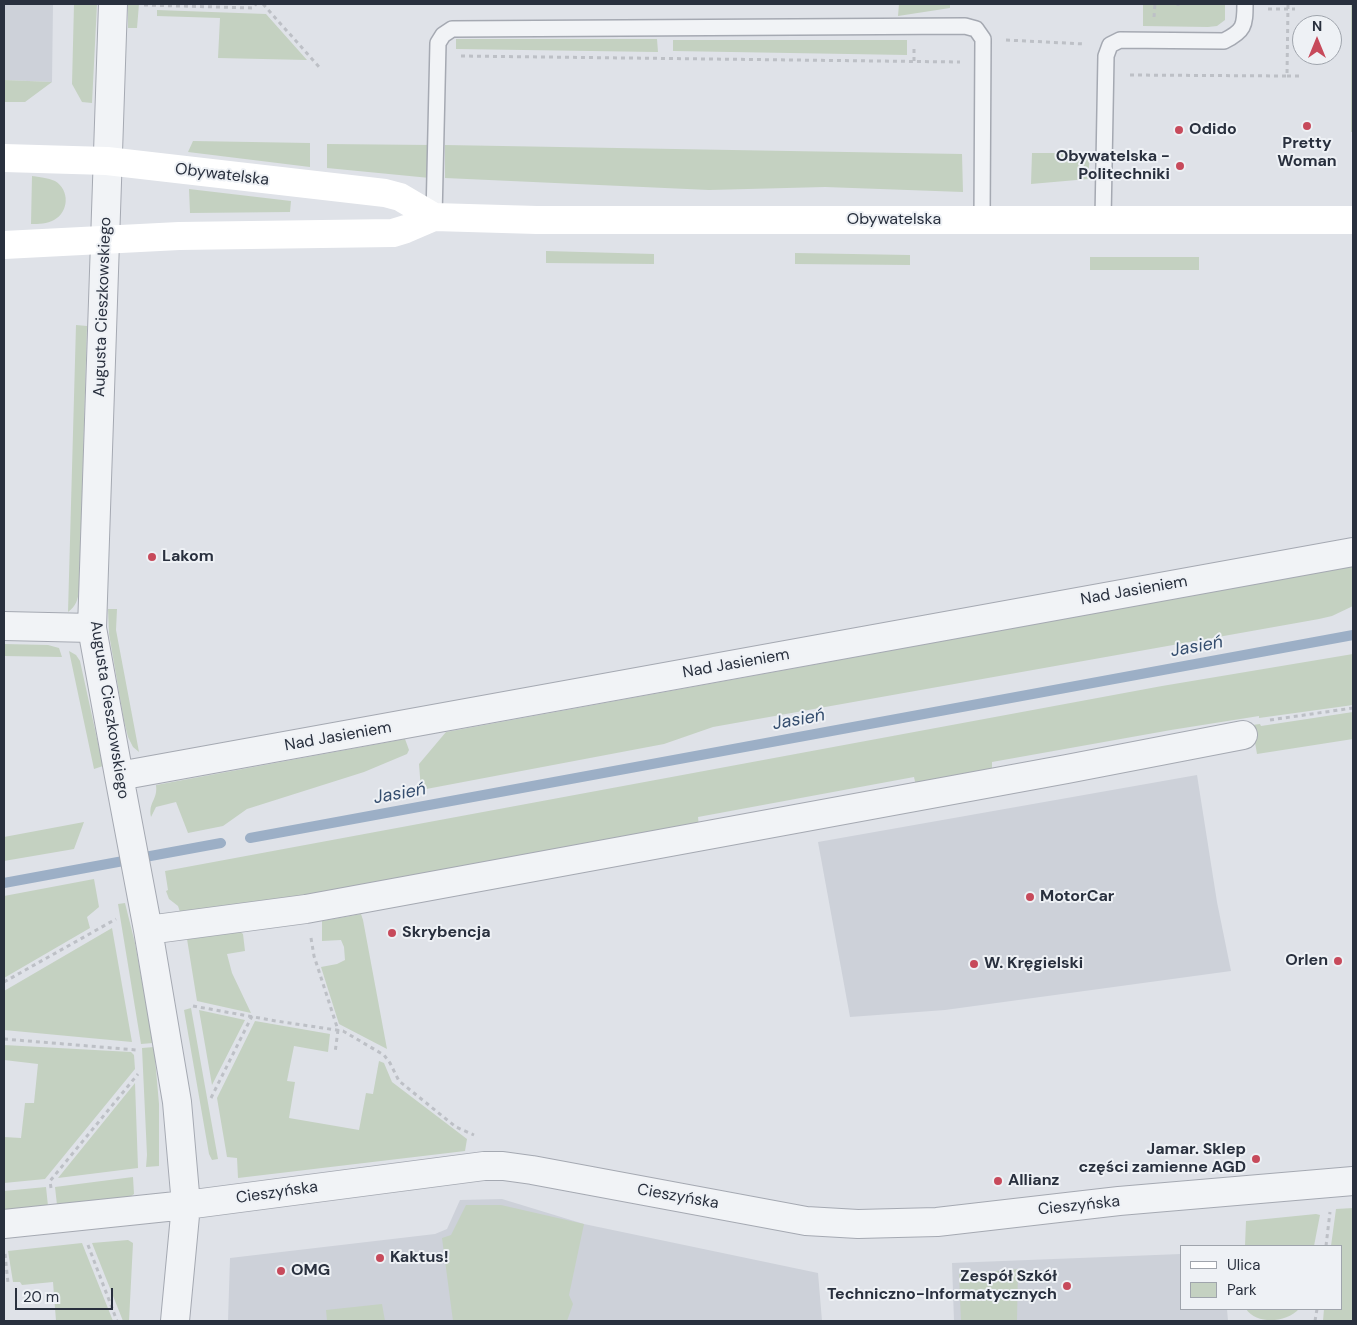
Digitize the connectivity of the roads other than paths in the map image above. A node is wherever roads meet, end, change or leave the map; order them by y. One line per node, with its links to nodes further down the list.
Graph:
1 (113, 4): 4 (street, Augusta Cieszkowskiego)
2 (1245, 4): 6 (lane)
3 (4, 158): 4 (main road, Obywatelska)
4 (107, 161): 5 (main road, Obywatelska); 9 (street, Augusta Cieszkowskiego)
5 (434, 217): 7 (main road, Obywatelska); 7 (lane); 9 (main road, Obywatelska)
6 (1103, 219): 7 (main road, Obywatelska); 8 (main road, Obywatelska)
7 (982, 220)
8 (1353, 220)
9 (106, 240): 10 (main road, Obywatelska); 13 (street, Augusta Cieszkowskiego)
10 (4, 245)
11 (1353, 552): 15 (street, Nad Jasieniem)
12 (4, 626): 13 (street)
13 (92, 628): 15 (street, Augusta Cieszkowskiego)
14 (1243, 736): 16 (street)
15 (119, 776): 16 (street, Augusta Cieszkowskiego)
16 (148, 930): 18 (street, Augusta Cieszkowskiego)
17 (1353, 1181): 18 (street, Cieszyńska)
18 (186, 1205): 19 (street, Cieszyńska); 20 (street, Augusta Cieszkowskiego)
19 (4, 1224)
20 (175, 1321)

